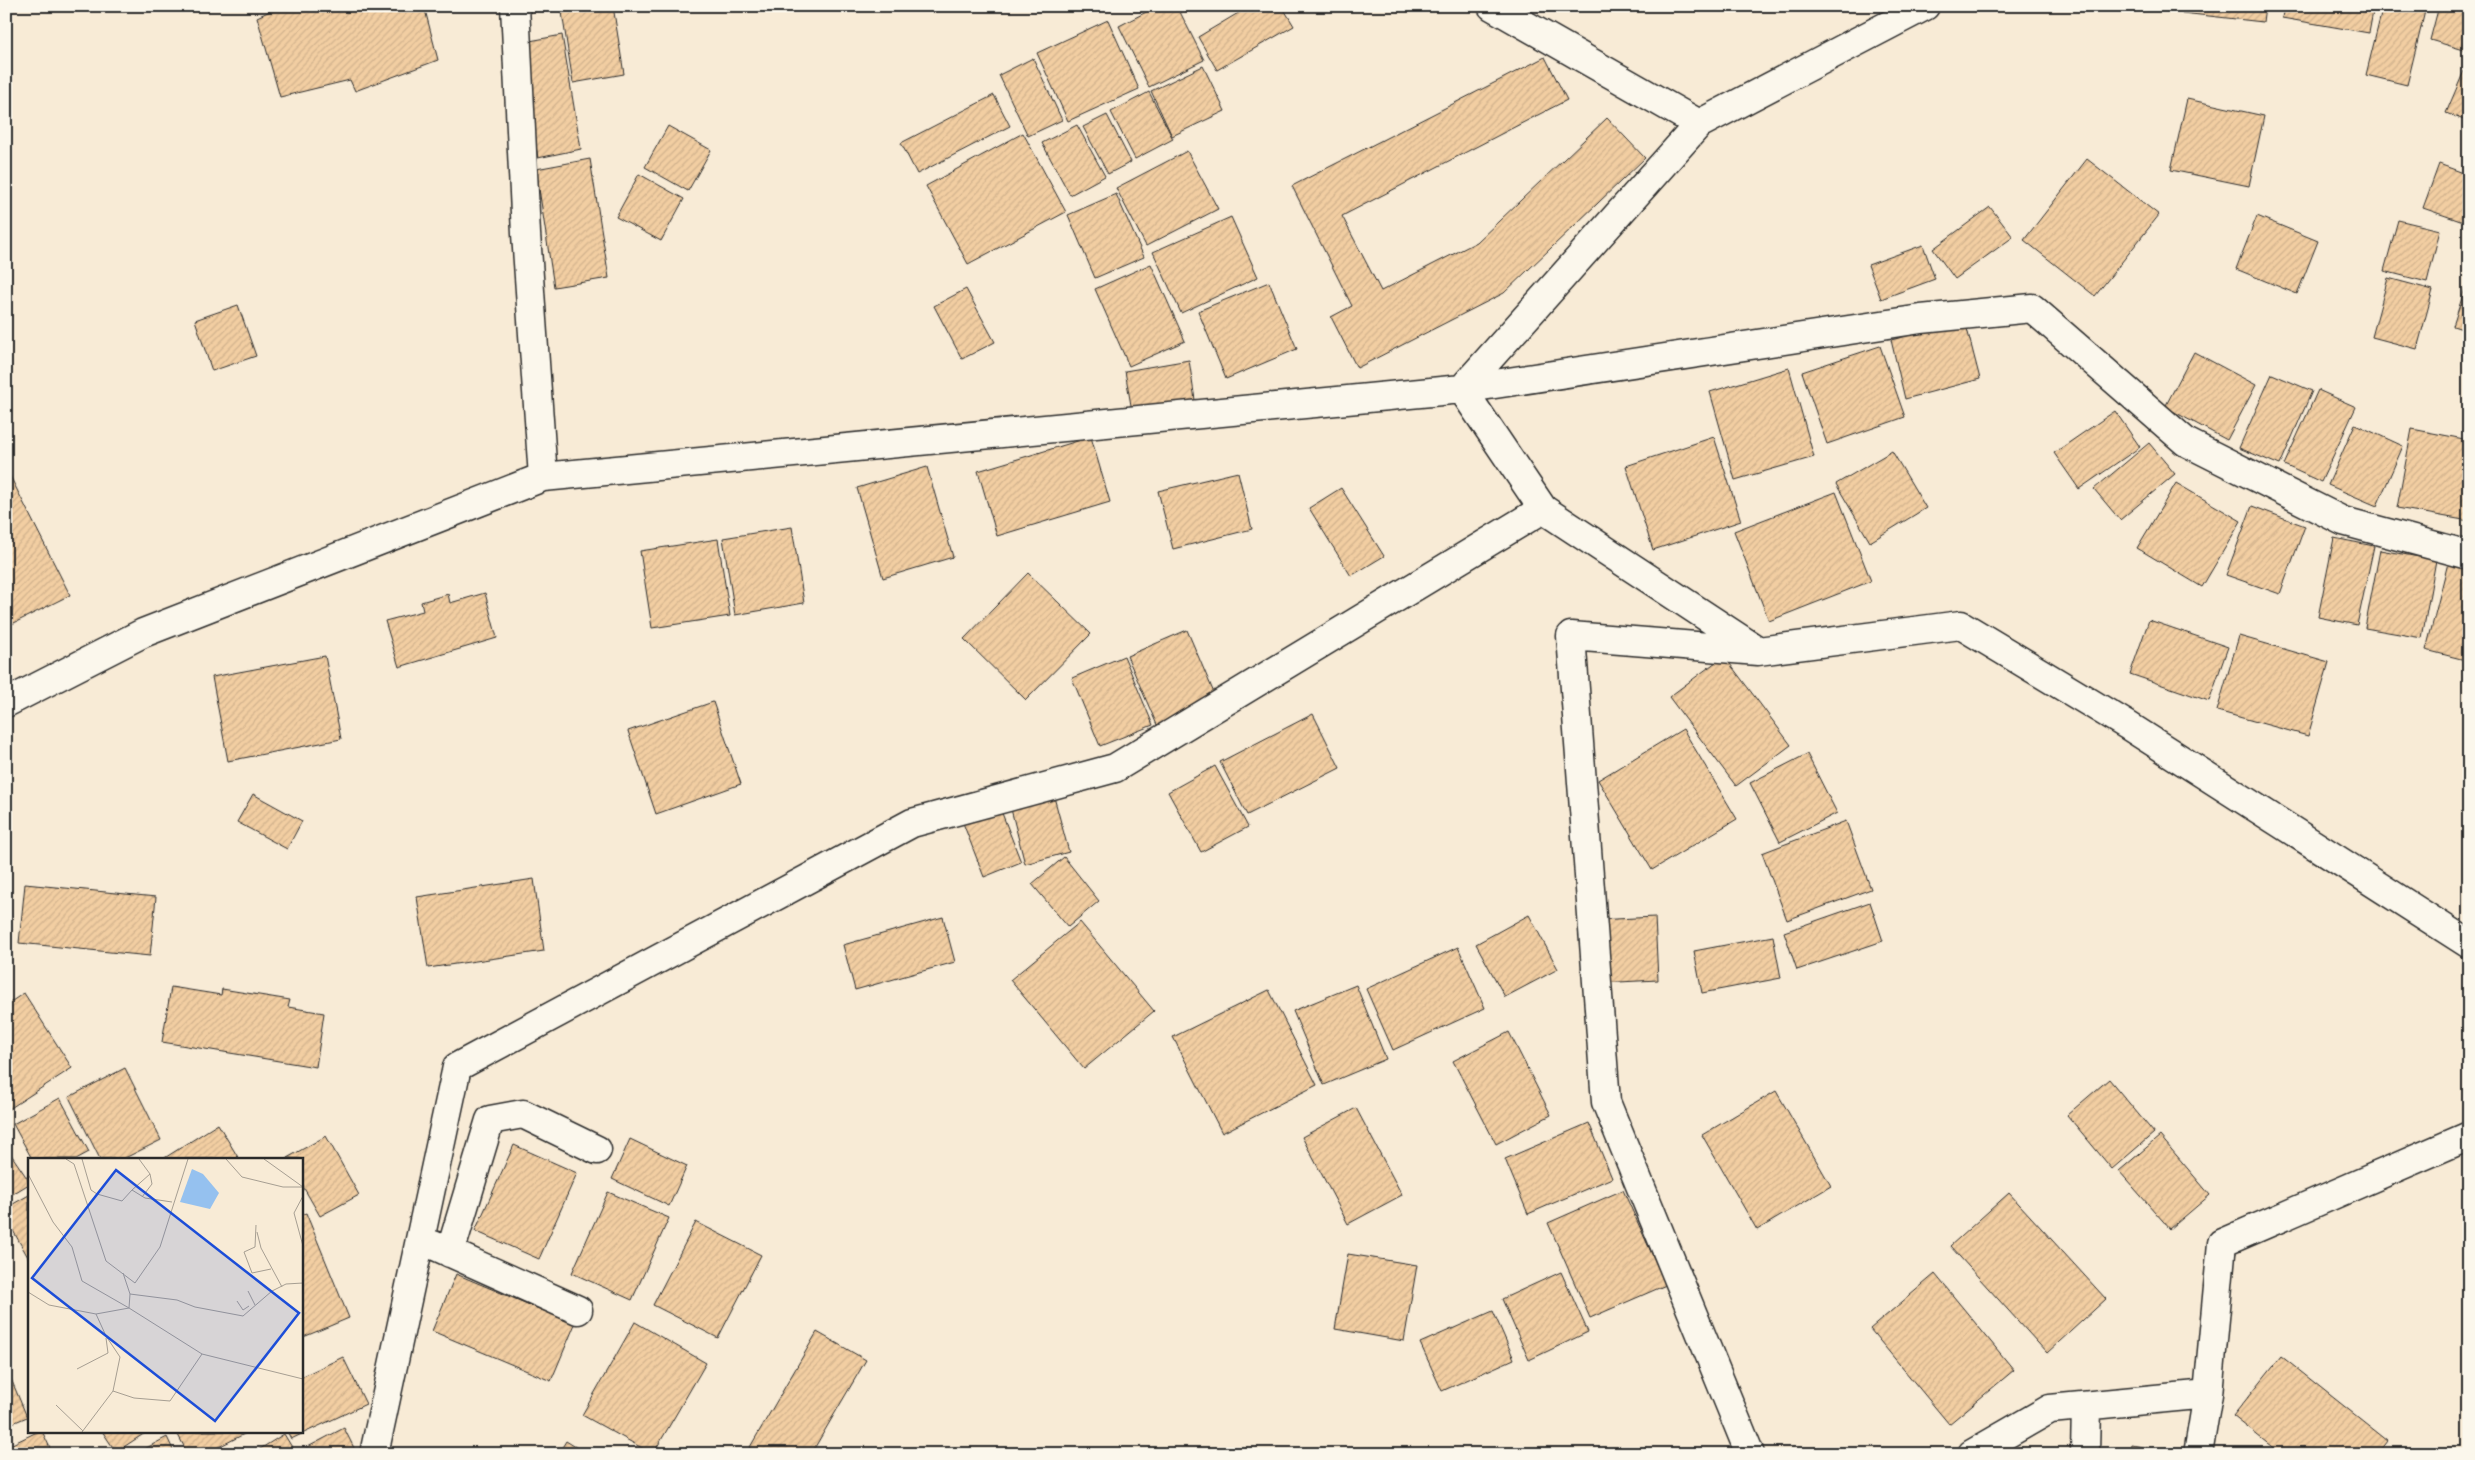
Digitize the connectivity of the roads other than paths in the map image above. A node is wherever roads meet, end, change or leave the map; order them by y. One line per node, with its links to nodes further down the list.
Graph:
1 (515, 6): 6 (street)
2 (1492, 6): 4 (street)
3 (1925, 6): 4 (street)
4 (1699, 124): 5 (street)
5 (1462, 389): 6 (street); 7 (street); 8 (street)
6 (543, 477): 10 (street)
7 (1543, 509): 9 (street); 14 (street)
8 (2469, 555)
9 (1758, 651): 11 (street); 20 (street)
10 (6, 703)
11 (2469, 944)
12 (2469, 1136): 17 (street)
13 (597, 1150): 15 (street)
14 (420, 1239): 15 (street); 19 (street)
15 (450, 1253): 16 (street)
16 (578, 1310)
17 (2208, 1394): 18 (street); 23 (street)
18 (2086, 1406): 21 (street); 22 (street)
19 (374, 1454)
20 (1750, 1454)
21 (1972, 1454)
22 (2085, 1454)
23 (2198, 1454)

